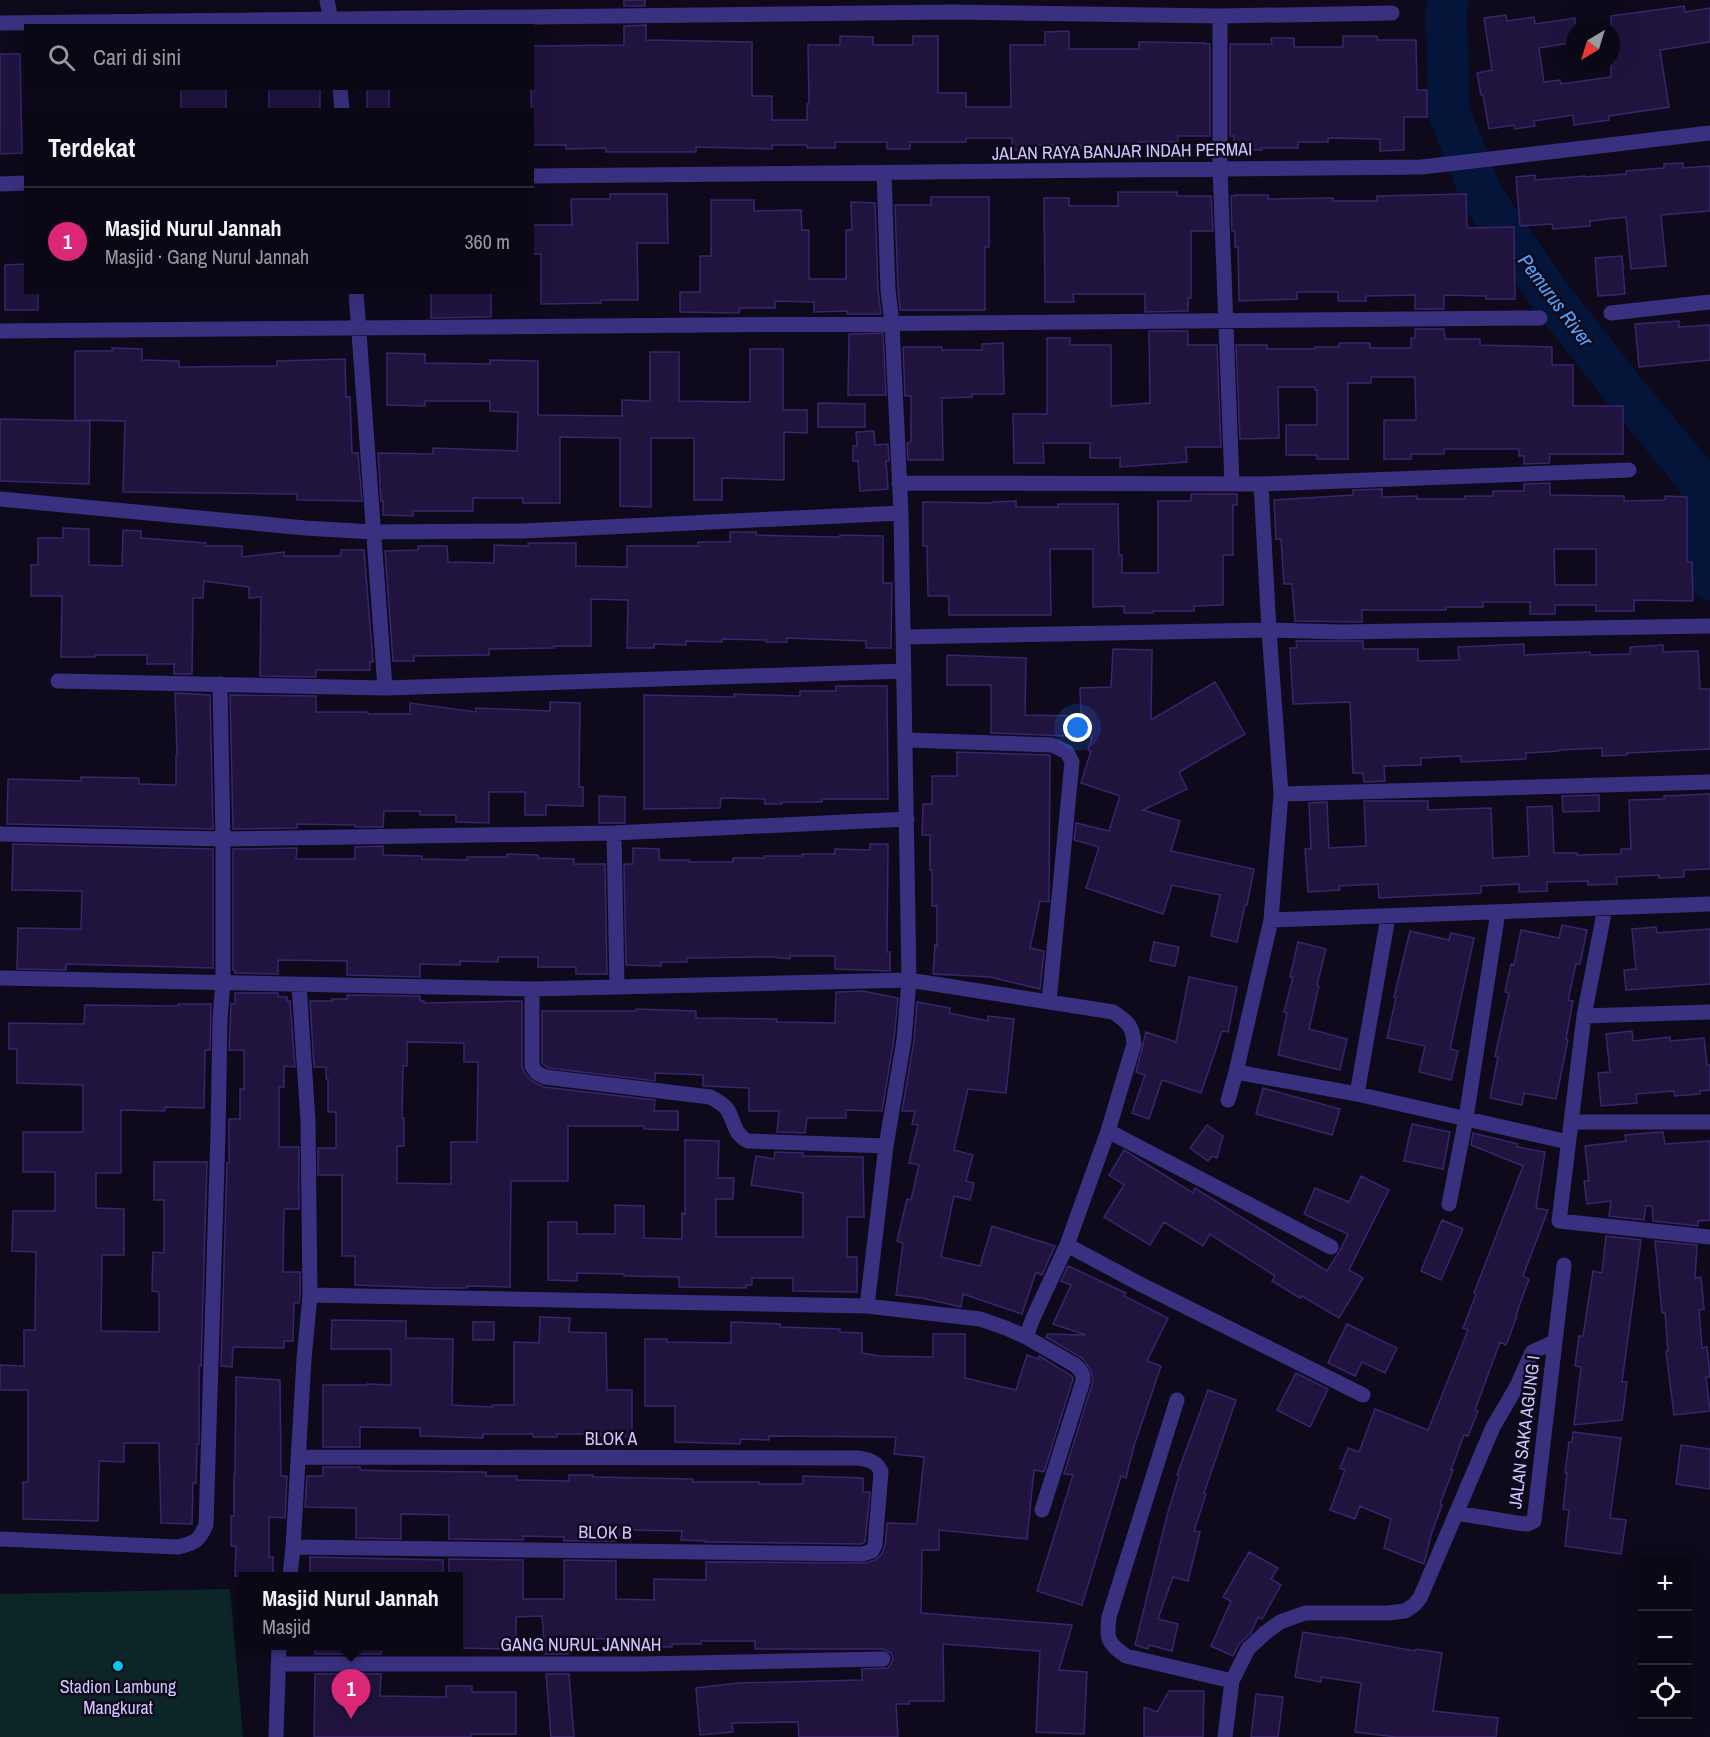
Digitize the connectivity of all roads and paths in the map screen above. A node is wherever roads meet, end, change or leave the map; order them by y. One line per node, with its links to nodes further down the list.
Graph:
1 (327, 0): 5 (street)
2 (1392, 13): 3 (street)
3 (1220, 16): 5 (street); 9 (street)
4 (0, 23): 5 (street)
5 (332, 23)
6 (340, 90): 7 (street)
7 (342, 108)
8 (1710, 133): 9 (street, JALAN RAYA BANJAR INDAH PERMAI)
9 (1220, 169): 10 (street, JALAN RAYA BANJAR INDAH PERMAI); 18 (street)
10 (884, 173): 11 (street, JALAN RAYA BANJAR INDAH PERMAI); 19 (street)
11 (534, 176)
12 (24, 183): 13 (street)
13 (0, 184)
14 (356, 294): 20 (street)
15 (1710, 302): 16 (street)
16 (1611, 313)
17 (1540, 318): 18 (street)
18 (1227, 321): 19 (street); 24 (street)
19 (892, 324): 20 (street); 23 (street)
20 (357, 327): 21 (street); 28 (street)
21 (0, 331)
22 (1629, 470): 25 (street)
23 (899, 483): 24 (street); 27 (street)
24 (1232, 484): 25 (street)
25 (1261, 484): 30 (street)
26 (0, 499): 28 (street)
27 (901, 513): 28 (street); 31 (street)
28 (373, 532): 35 (street)
29 (1710, 626): 30 (street)
30 (1269, 630): 31 (street); 38 (street)
31 (904, 637): 32 (street)
32 (904, 672): 35 (street); 36 (street)
33 (58, 681): 34 (street)
34 (220, 684): 35 (street); 42 (street)
35 (385, 688)
36 (906, 740): 39 (street); 54 (street)
37 (1710, 782): 38 (street)
38 (1281, 794): 47 (street)
39 (907, 819): 40 (street); 49 (street)
40 (614, 833): 42 (street); 52 (street)
41 (0, 834): 42 (street)
42 (223, 839): 50 (street)
43 (1710, 904): 44 (street)
44 (1605, 908): 45 (street); 56 (street)
45 (1498, 912): 46 (street); 60 (street)
46 (1388, 916): 47 (street); 58 (street)
47 (1271, 920): 57 (street)
48 (0, 978): 50 (street)
49 (909, 980): 52 (street); 54 (street); 65 (street)
50 (223, 981): 51 (street); 81 (street)
51 (299, 985): 53 (street); 71 (street)
52 (617, 987): 53 (street)
53 (532, 989): 65 (street)
54 (1049, 1002): 63 (street)
55 (1710, 1012): 56 (street)
56 (1584, 1016): 61 (street)
57 (1236, 1072): 58 (street); 59 (street)
58 (1357, 1094): 60 (street)
59 (1228, 1100)
60 (1466, 1118): 64 (street); 66 (street)
61 (1571, 1122): 62 (street); 64 (street)
62 (1710, 1122)
63 (1108, 1131): 68 (street); 69 (street)
64 (1568, 1142): 67 (street)
65 (886, 1146): 72 (street)
66 (1449, 1204)
67 (1710, 1237)
68 (1067, 1245): 73 (street); 75 (street)
69 (1331, 1247)
70 (1564, 1265): 74 (street, JALAN SAKA AGUNG I)
71 (310, 1295): 72 (street); 77 (street)
72 (867, 1306): 73 (street)
73 (1026, 1337): 79 (street)
74 (1554, 1342): 80 (street, JALAN SAKA AGUNG I); 80 (street, JALAN SAKA AGUNG I)
75 (1363, 1395)
76 (1177, 1400): 87 (street)
77 (298, 1457): 78 (street, BLOK A); 82 (street)
78 (879, 1508): 82 (street, BLOK B)
79 (1042, 1510)
80 (1456, 1513): 87 (street, JALAN SAKA AGUNG I)
81 (0, 1539)
82 (293, 1547): 83 (street)
83 (290, 1572)
84 (279, 1650): 86 (street)
85 (883, 1659): 86 (street, GANG NURUL JANNAH)
86 (278, 1664): 88 (street)
87 (1232, 1681): 89 (street, JALAN SAKA AGUNG I)
88 (276, 1737)
89 (1225, 1737)

